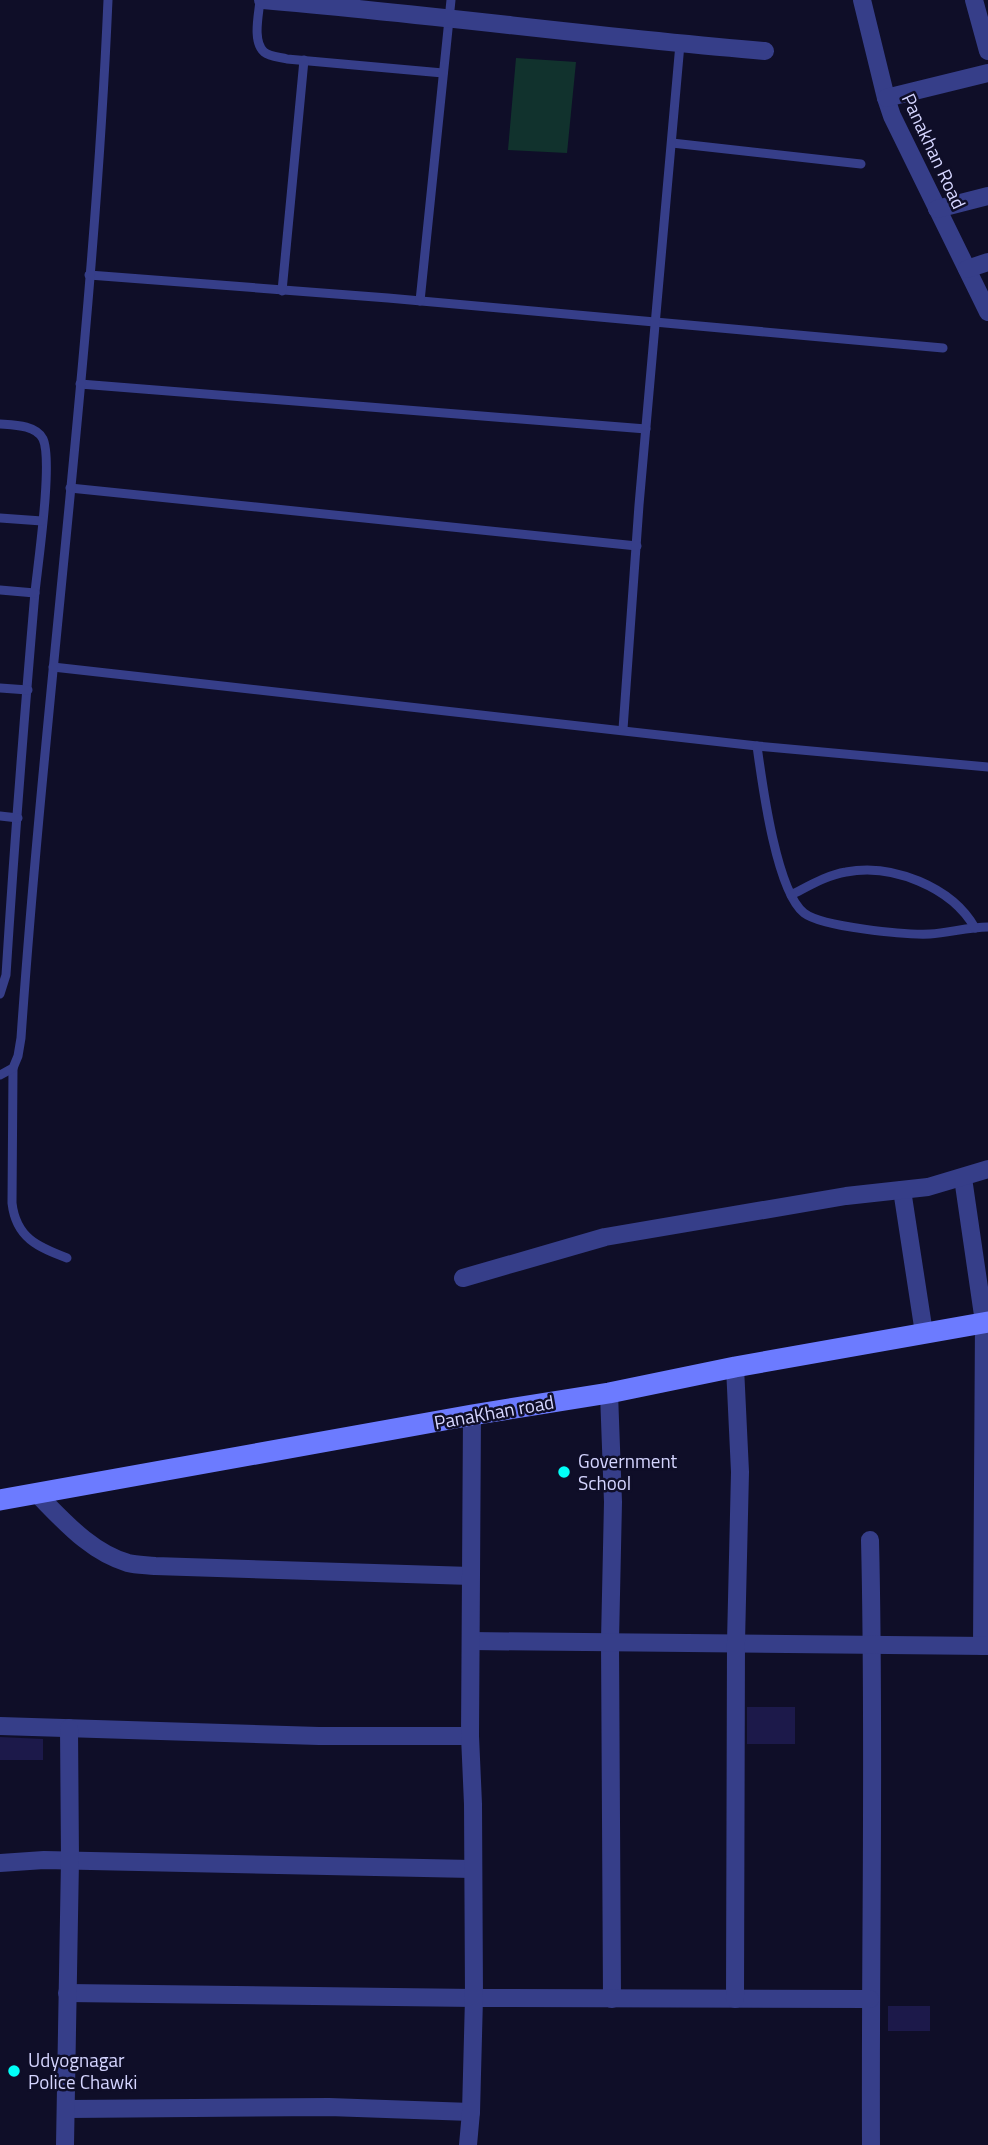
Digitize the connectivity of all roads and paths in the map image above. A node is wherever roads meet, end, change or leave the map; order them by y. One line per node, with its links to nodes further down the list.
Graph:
1 (108, 0): 19 (lane)
2 (261, 0): 5 (street); 9 (lane)
3 (862, 0): 12 (street, Panakhan Road)
4 (974, 0): 8 (street)
5 (450, 9): 6 (street); 10 (lane)
6 (680, 44): 7 (street); 13 (lane)
7 (765, 51)
8 (988, 51)
9 (304, 60): 10 (lane); 20 (lane)
10 (443, 73): 21 (lane)
11 (988, 73): 12 (street)
12 (886, 98): 16 (street, Panakhan Road)
13 (672, 143): 14 (lane); 23 (lane)
14 (861, 164)
15 (988, 196): 16 (street)
16 (937, 208): 18 (street, Panakhan Road)
17 (988, 262): 18 (street)
18 (967, 269): 22 (street, Panakhan Road)
19 (89, 275): 20 (lane); 25 (lane)
20 (282, 290): 21 (lane)
21 (420, 301): 23 (lane)
22 (988, 312)
23 (656, 323): 24 (lane); 27 (lane)
24 (943, 348)
25 (80, 384): 27 (lane); 28 (lane)
26 (0, 424): 30 (lane)
27 (646, 429): 31 (lane)
28 (70, 488): 31 (lane); 34 (lane)
29 (0, 518): 30 (lane)
30 (42, 521): 33 (lane)
31 (637, 546): 37 (lane)
32 (0, 590): 33 (lane)
33 (35, 593): 36 (lane)
34 (53, 667): 37 (lane); 47 (lane)
35 (0, 688): 36 (lane)
36 (28, 690): 41 (lane)
37 (623, 729): 38 (lane)
38 (757, 746): 39 (lane); 42 (lane)
39 (988, 767)
40 (0, 816): 41 (lane)
41 (18, 818): 44 (lane)
42 (791, 895): 45 (lane); 45 (lane)
43 (0, 914): 44 (lane)
44 (10, 914): 46 (lane)
45 (984, 926)
46 (0, 994)
47 (13, 1069): 48 (lane); 52 (lane)
48 (0, 1075)
49 (988, 1169): 50 (street)
50 (963, 1178): 51 (street); 54 (street)
51 (902, 1190): 53 (street); 55 (street)
52 (67, 1258)
53 (463, 1278)
54 (986, 1322): 55 (street, PanaKhan road); 67 (street)
55 (924, 1333): 56 (street, PanaKhan road)
56 (735, 1367): 57 (street, PanaKhan road); 65 (street)
57 (609, 1393): 58 (street, PanaKhan road); 64 (street)
58 (472, 1415): 59 (street, PanaKhan road); 62 (street)
59 (37, 1494): 60 (street, PanaKhan road); 62 (street)
60 (0, 1500)
61 (870, 1540): 66 (street)
62 (471, 1576): 63 (street)
63 (471, 1641): 64 (street); 70 (street)
64 (610, 1642): 65 (street); 76 (street)
65 (736, 1642): 66 (street); 77 (street)
66 (873, 1645): 67 (street); 78 (street)
67 (985, 1646)
68 (0, 1726): 69 (street)
69 (69, 1728): 70 (street); 71 (street)
70 (470, 1736): 73 (street)
71 (70, 1860): 72 (street); 73 (street); 74 (street)
72 (0, 1863)
73 (472, 1869): 75 (street)
74 (67, 1993): 75 (street); 79 (street)
75 (474, 1998): 76 (street); 80 (street)
76 (612, 1999): 77 (street)
77 (734, 1999): 78 (street)
78 (870, 1999): 83 (street)
79 (66, 2109): 80 (street); 81 (street)
80 (471, 2112): 82 (street)
81 (65, 2145)
82 (468, 2145)
83 (871, 2145)

